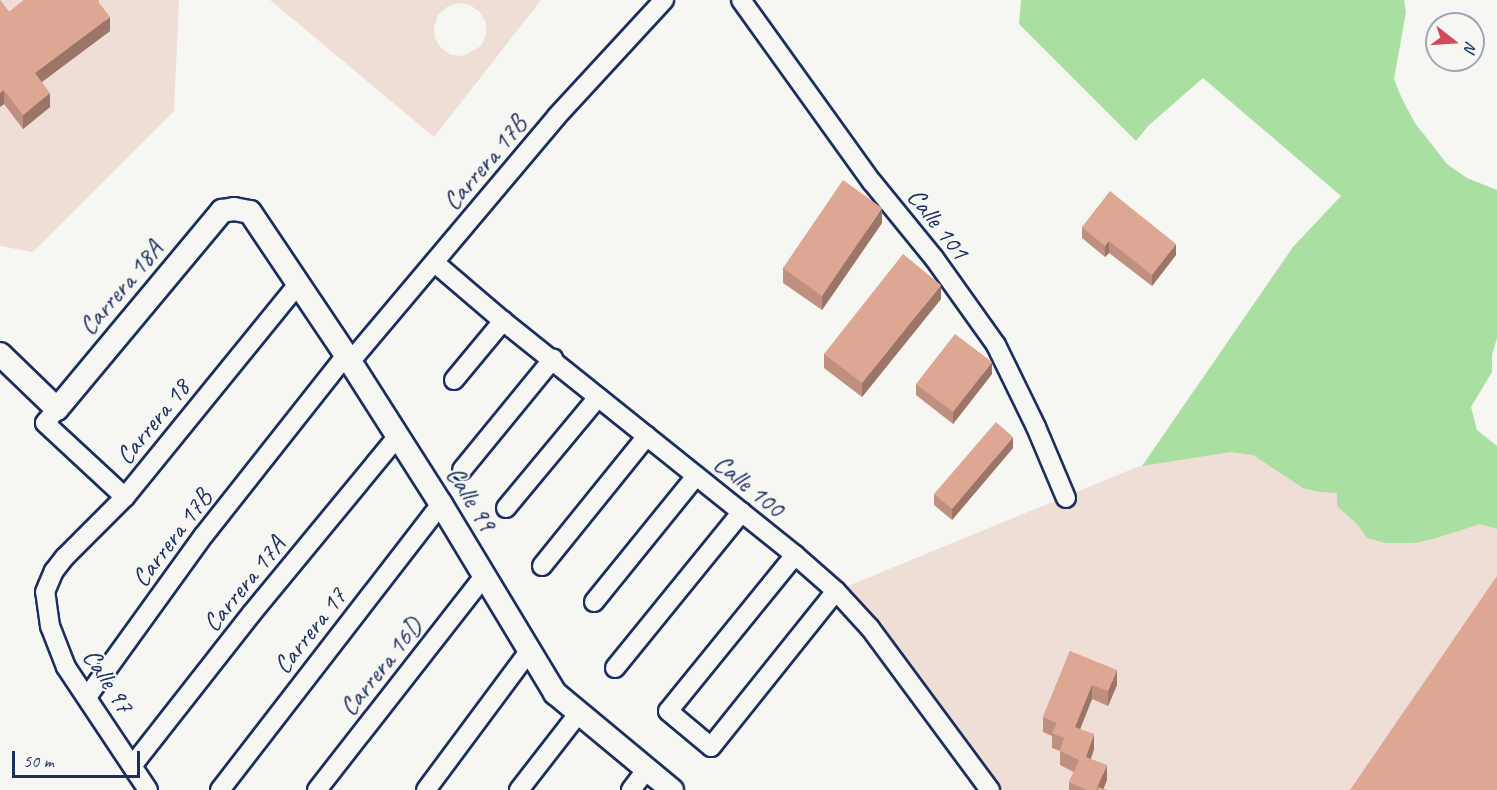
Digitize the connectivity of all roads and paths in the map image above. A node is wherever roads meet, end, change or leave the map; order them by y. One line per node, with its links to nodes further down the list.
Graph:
1 (664, 0): 4 (street, Carrera 17B)
2 (741, 0): 18 (street, Calle 101)
3 (250, 212): 5 (street, Calle 99); 12 (street, Carrera 18A)
4 (435, 263): 6 (street, Calle 100); 8 (street, Carrera 17B)
5 (298, 283): 8 (street, Calle 99); 17 (street, Carrera 18)
6 (502, 321): 9 (street, Calle 100); 10 (street)
7 (0, 354): 12 (street)
8 (348, 358): 13 (street, Calle 99); 30 (street, Carrera 17B)
9 (553, 359): 11 (street, Calle 100); 15 (street)
10 (454, 380)
11 (598, 397): 14 (street, Calle 100); 20 (street)
12 (51, 416): 17 (street)
13 (398, 436): 19 (street, Calle 99); 32 (street, Carrera 17A)
14 (647, 436): 16 (street, Calle 100); 23 (street)
15 (462, 470)
16 (696, 476): 21 (street, Calle 100); 27 (street)
17 (125, 497): 26 (street, Carrera 18)
18 (1066, 498)
19 (441, 504): 24 (street, Calle 99); 35 (street, Carrera 17)
20 (506, 508)
21 (742, 512): 22 (street, Calle 100); 29 (street)
22 (795, 555): 25 (street, Calle 100); 25 (street)
23 (542, 566)
24 (485, 575): 28 (street, Calle 99); 36 (street, Carrera 16D)
25 (836, 591): 41 (street, Calle 100)
26 (45, 592): 30 (street, Calle 97)
27 (594, 602)
28 (530, 650): 31 (street, Calle 99); 37 (street)
29 (615, 668)
30 (87, 697): 32 (street, Calle 97)
31 (578, 714): 33 (street, Calle 99); 38 (street)
32 (132, 766): 34 (street, Calle 97)
33 (647, 769): 39 (street); 40 (street, Calle 99)
34 (148, 790)
35 (220, 790)
36 (317, 790)
37 (426, 790)
38 (519, 790)
39 (631, 790)
40 (672, 790)
41 (990, 790)

